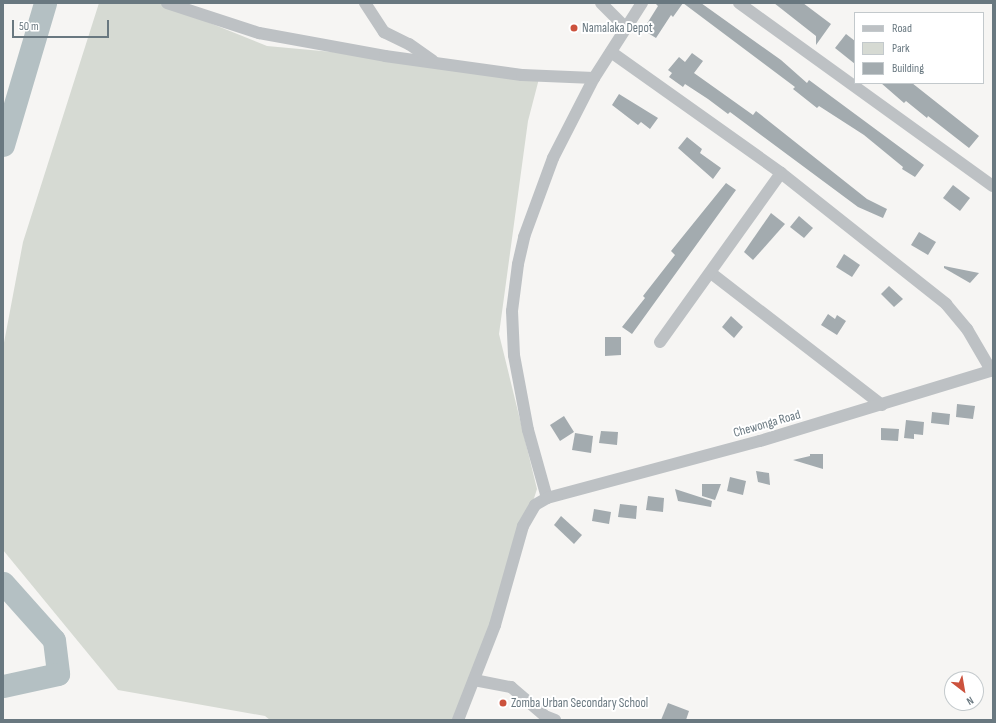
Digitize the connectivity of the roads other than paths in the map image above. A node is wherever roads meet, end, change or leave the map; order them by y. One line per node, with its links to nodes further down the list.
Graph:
1 (167, 3): 8 (street)
2 (365, 3): 8 (street)
3 (601, 3): 6 (street)
4 (642, 3): 6 (street)
5 (739, 3): 11 (street)
6 (626, 28): 7 (street)
7 (611, 52): 9 (street); 10 (street)
8 (436, 63): 9 (street)
9 (594, 78): 16 (street)
10 (781, 173): 12 (street); 14 (street)
11 (993, 186)
12 (711, 273): 13 (street); 15 (street)
13 (660, 342)
14 (992, 370): 15 (street, Chewonga Road)
15 (882, 404): 16 (street, Chewonga Road)
16 (547, 498): 17 (street)
17 (474, 680): 18 (street); 19 (street)
18 (458, 720)
19 (555, 720)

